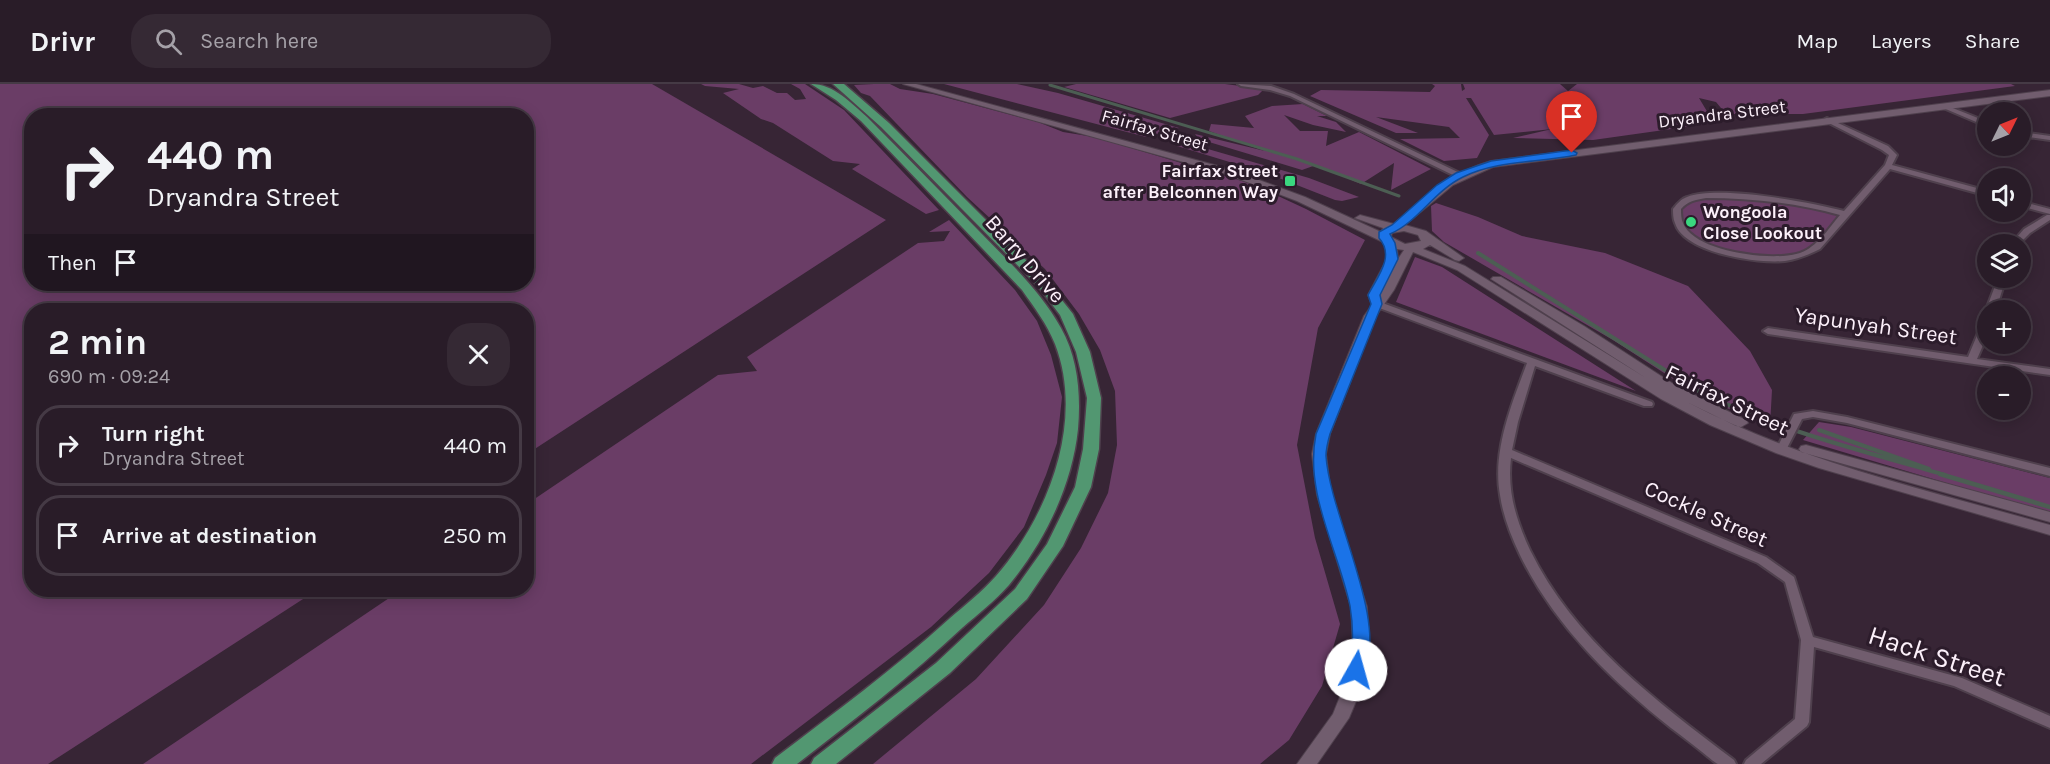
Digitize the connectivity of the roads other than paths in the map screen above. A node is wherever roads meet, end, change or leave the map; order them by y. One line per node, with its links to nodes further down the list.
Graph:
1 (816, 84): 6 (main road, Barry Drive)
2 (823, 84): 6 (main road)
3 (908, 84): 24 (main road, Fairfax Street)
4 (930, 84): 21 (main road, Fairfax Street)
5 (1241, 84): 14 (street)
6 (842, 89): 40 (main road, Barry Drive); 41 (main road, Barry Drive)
7 (2050, 93): 8 (main road, Dryandra Street)
8 (1943, 106): 9 (main road, Dryandra Street); 10 (street)
9 (1827, 120): 13 (street); 14 (main road, Dryandra Street)
10 (1977, 120)
11 (2031, 135): 12 (street)
12 (2050, 138)
13 (1888, 166): 15 (street); 19 (street)
14 (1460, 175): 17 (main road, Dryandra Street)
15 (1977, 191)
16 (2031, 206): 18 (street)
17 (1415, 212): 21 (main road, Dryandra Street); 23 (main road)
18 (2050, 212)
19 (1845, 214): 19 (street)
20 (2050, 217): 22 (street)
21 (1396, 228): 23 (main road, Fairfax Street); 24 (main road, Dryandra Street)
22 (2024, 234)
23 (1424, 235): 25 (main road); 33 (main road, Fairfax Street)
24 (1387, 240): 25 (main road, Fairfax Street); 26 (main road)
25 (1411, 248): 26 (main road); 33 (main road, Fairfax Street)
26 (1377, 304): 30 (street, Fairfax Street); 42 (main road)
27 (1768, 331): 29 (street, Yapunyah Street)
28 (1977, 348): 29 (street)
29 (1972, 360): 31 (street, Yapunyah Street)
30 (1532, 361): 32 (street, Fairfax Street); 34 (street)
31 (2050, 372)
32 (1648, 404)
33 (1787, 438): 35 (street); 36 (main road, Fairfax Street); 37 (main road, Fairfax Street)
34 (1507, 452): 38 (street, Cockle Street); 43 (street)
35 (2050, 472)
36 (2050, 517)
37 (2050, 530)
38 (1808, 640): 39 (street, Hack Street); 44 (street, Cockle Street)
39 (2050, 722)
40 (782, 764)
41 (821, 764)
42 (1306, 764)
43 (1729, 764)
44 (1751, 764)

